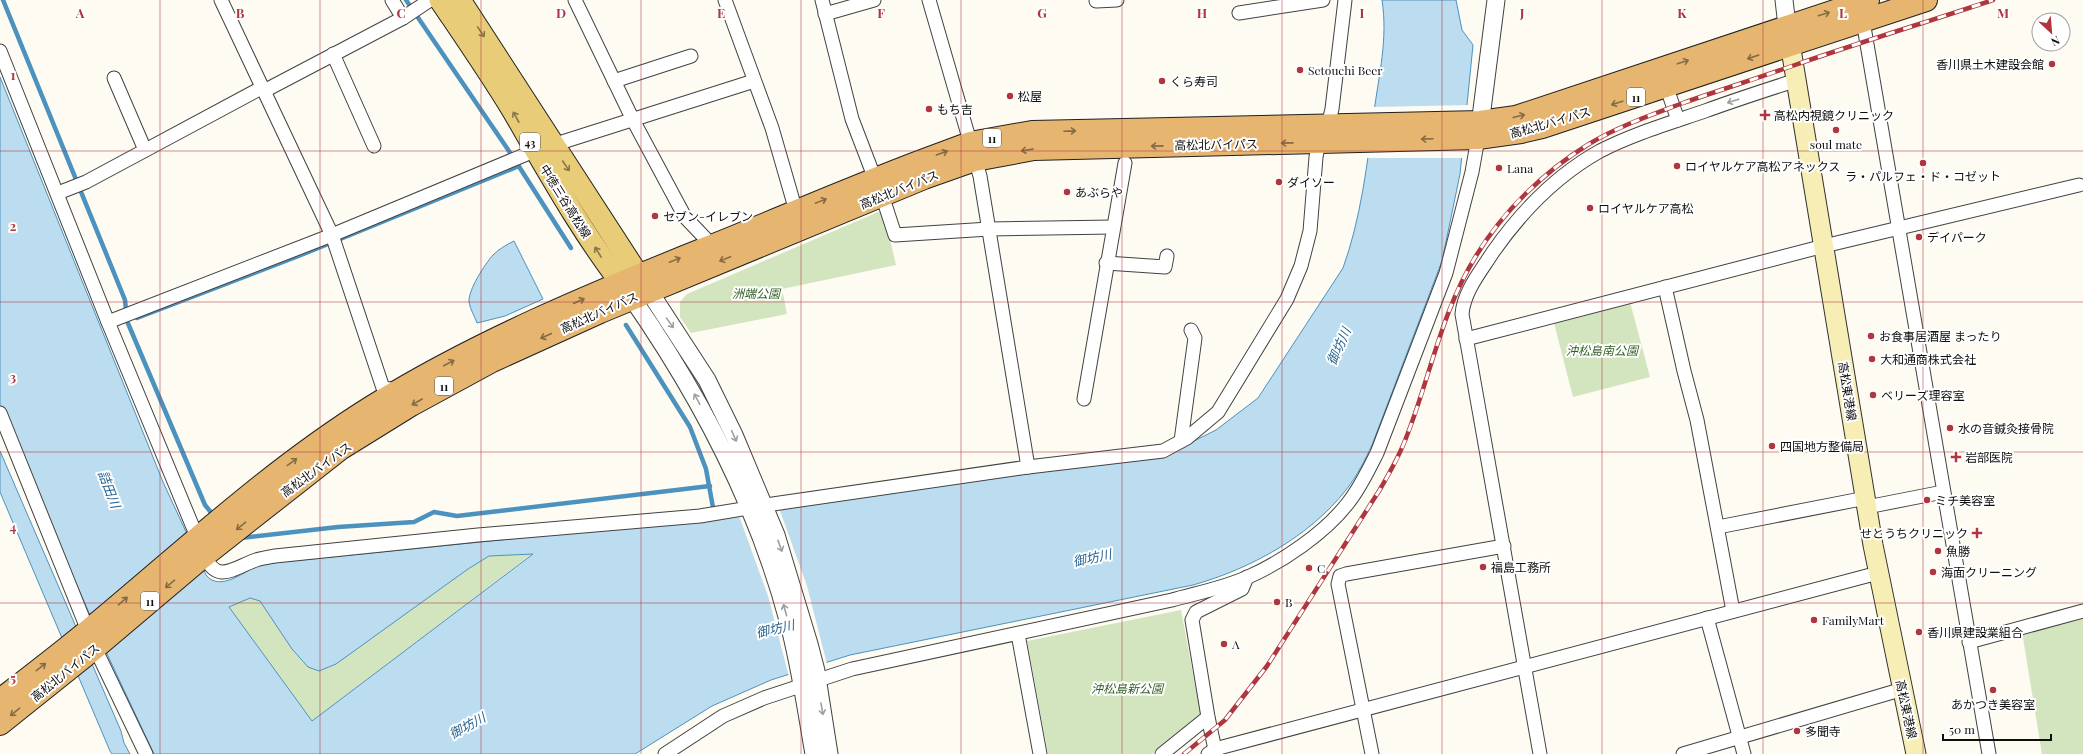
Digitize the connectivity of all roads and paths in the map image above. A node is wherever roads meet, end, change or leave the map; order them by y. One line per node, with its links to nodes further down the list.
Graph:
1 (221, 0): 30 (street)
2 (392, 0): 20 (street)
3 (460, 0): 37 (main road, 中徳三谷高松線 / 43, one-way to 37)
4 (575, 0): 28 (street)
5 (725, 0): 29 (street)
6 (822, 0): 19 (street)
7 (874, 0): 19 (street)
8 (929, 0): 38 (street)
9 (1117, 0): 15 (street)
10 (1323, 0): 18 (street)
11 (1345, 0): 34 (street)
12 (1496, 0): 33 (street)
13 (1784, 0): 21 (street)
14 (1926, 0): 17 (highway, 高松北バイパス / 11)
15 (1096, 1)
16 (431, 2): 20 (street); 37 (main road, 中徳三谷高松線 / 43, one-way to 16)
17 (1863, 6): 21 (highway, 高松北バイパス / 11); 45 (street)
18 (1238, 13)
19 (825, 14): 41 (street)
20 (404, 18): 23 (street)
21 (1789, 35): 26 (highway, 高松北バイパス / 11); 27 (main road, 高松東港線)
22 (0, 51): 42 (street)
23 (334, 54): 30 (street); 35 (street)
24 (685, 62): 28 (street)
25 (114, 78): 36 (street)
26 (1663, 78): 32 (street); 33 (highway, 高松北バイパス / 11)
27 (1797, 80): 32 (street, one-way to 32); 48 (main road, 高松東港線)
28 (614, 81): 31 (street)
29 (754, 82): 31 (street); 43 (street)
30 (264, 89): 36 (street); 47 (street)
31 (634, 120): 37 (street); 49 (street)
32 (1678, 120): 56 (street)
33 (1473, 130): 34 (highway, 高松北バイパス / 11); 70 (street)
34 (1324, 134): 38 (highway, 高松北バイパス / 11); 60 (street)
35 (374, 146)
36 (145, 150): 42 (street)
37 (536, 151): 47 (street); 52 (main road, 中徳三谷高松線 / 43)
38 (973, 152): 41 (highway, 高松北バイパス / 11); 46 (street)
39 (1124, 163): 44 (street)
40 (2079, 185): 45 (street)
41 (878, 187): 43 (highway, 高松北バイパス / 11); 46 (street)
42 (63, 191): 54 (street)
43 (798, 220): 49 (highway, 高松北バイパス / 11); 52 (highway, 高松北バイパス / 11, one-way to 52)
44 (1113, 227): 46 (street); 51 (street)
45 (1898, 228): 48 (street); 62 (street)
46 (989, 229): 61 (street)
47 (332, 235): 54 (street); 57 (street)
48 (1824, 246): 53 (street); 64 (main road, 高松東港線)
49 (709, 247): 52 (highway, 高松北バイパス / 11, one-way to 49)
50 (1167, 256): 51 (street)
51 (1106, 263): 58 (street)
52 (635, 287): 57 (highway, 高松北バイパス / 11, one-way to 52); 63 (highway, 高松北バイパス / 11, one-way to 63); 65 (street)
53 (1665, 287): 56 (street); 66 (street)
54 (113, 320): 68 (street)
55 (1191, 330): 60 (street)
56 (1466, 339): 67 (street)
57 (401, 390): 63 (highway, 高松北バイパス / 11, one-way to 57)
58 (1084, 399)
59 (0, 413): 75 (street)
60 (1182, 441): 61 (street)
61 (1028, 468): 65 (street)
62 (1943, 492): 64 (street); 76 (street)
63 (266, 493): 68 (highway, 高松北バイパス / 11)
64 (1866, 503): 66 (street); 69 (main road, 高松東港線)
65 (758, 508): 68 (street); 79 (street)
66 (1718, 527): 72 (street)
67 (1504, 546): 78 (street); 82 (street)
68 (200, 547): 75 (highway, 高松北バイパス / 11)
69 (1878, 573): 72 (street); 80 (main road, 高松東港線)
70 (1247, 577): 74 (street); 83 (street)
71 (2083, 610): 76 (street)
72 (1733, 611): 73 (street)
73 (1707, 618): 78 (street); 85 (street)
74 (1018, 634): 79 (street); 91 (street)
75 (91, 639): 77 (highway, 高松北バイパス / 11); 87 (street)
76 (1969, 642): 98 (street)
77 (64, 661): 81 (highway, 高松北バイパス / 11, one-way to 77); 84 (highway, 高松北バイパス / 11, one-way to 84)
78 (1524, 667): 82 (street); 94 (street)
79 (809, 678): 88 (street); 89 (street); 90 (street, one-way to 90)
80 (1903, 688): 85 (street); 97 (main road, 高松東港線)
81 (0, 700)
82 (1363, 708): 86 (street); 93 (street)
83 (1208, 717): 86 (street); 92 (street)
84 (0, 724)
85 (1740, 737): 95 (street); 96 (street)
86 (1213, 752)
87 (146, 754)
88 (665, 754)
89 (814, 754)
90 (829, 754)
91 (1040, 754)
92 (1162, 754)
93 (1372, 754)
94 (1540, 754)
95 (1683, 754)
96 (1744, 754)
97 (1916, 754)
98 (1989, 754)

